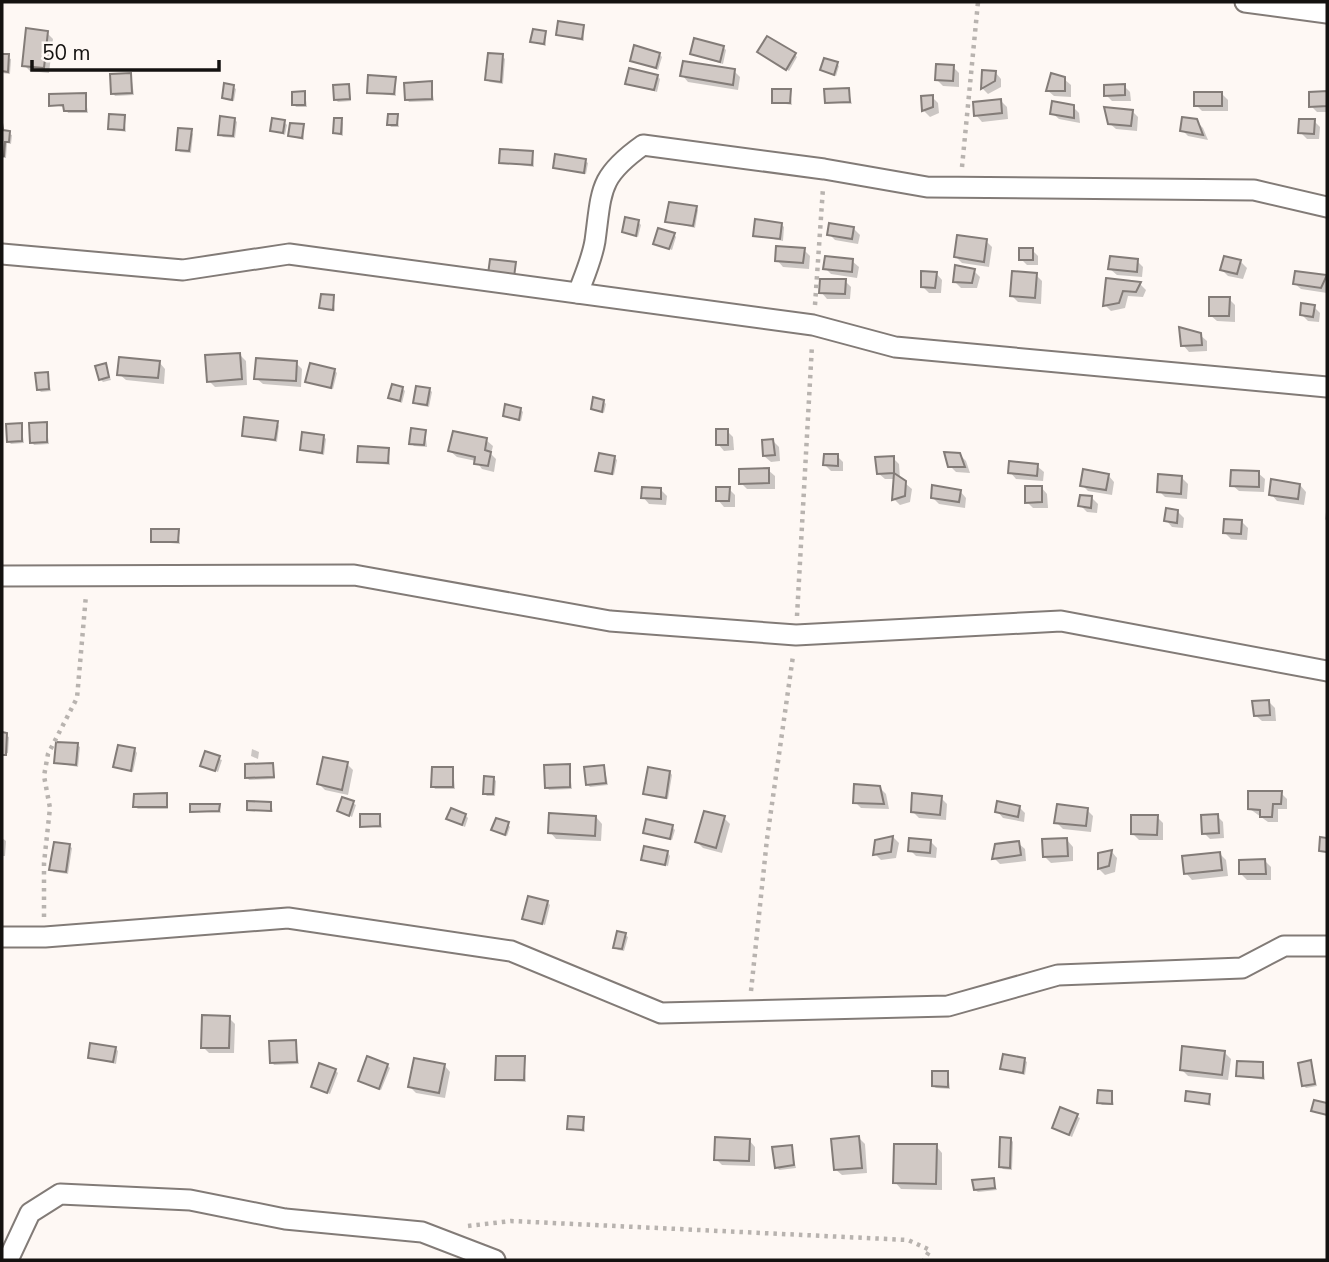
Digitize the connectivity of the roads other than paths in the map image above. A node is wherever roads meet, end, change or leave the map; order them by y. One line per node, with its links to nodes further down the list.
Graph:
1 (1245, 2): 2 (street)
2 (1327, 13)
3 (1327, 207): 5 (street)
4 (2, 254): 5 (street)
5 (578, 293): 6 (street)
6 (1327, 387)
7 (2, 576): 8 (street)
8 (1327, 671)
9 (2, 937): 10 (street)
10 (1327, 946)
11 (8, 1260): 12 (street)
12 (495, 1260)

